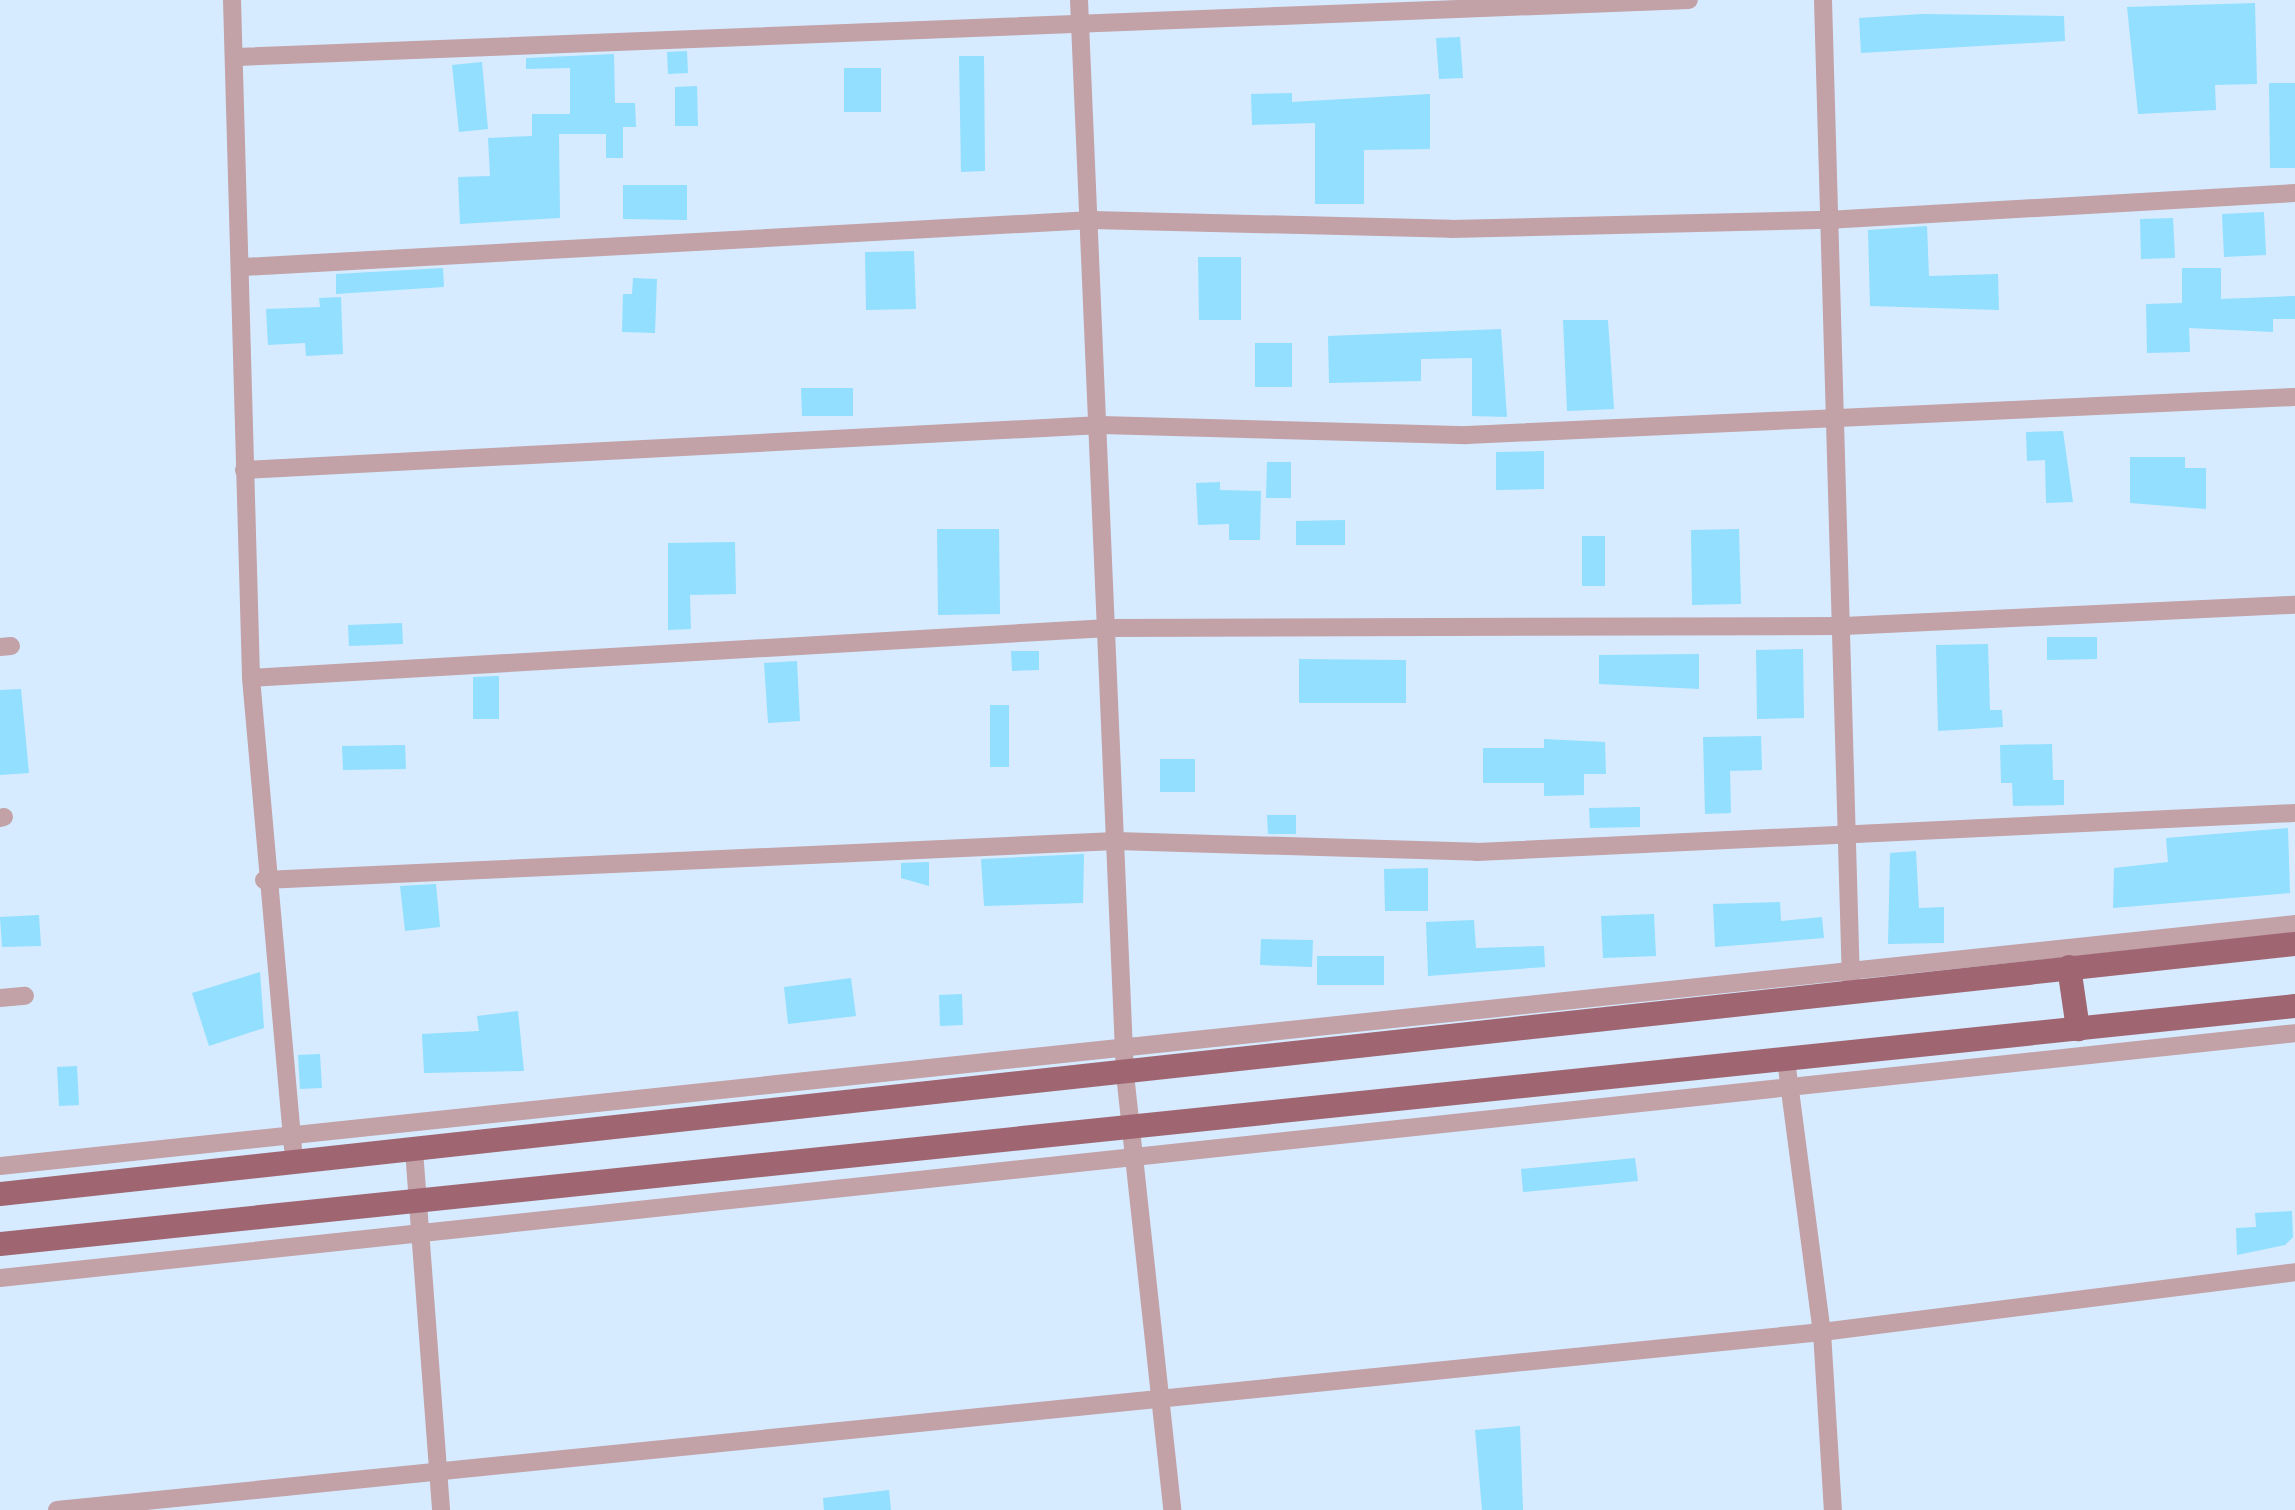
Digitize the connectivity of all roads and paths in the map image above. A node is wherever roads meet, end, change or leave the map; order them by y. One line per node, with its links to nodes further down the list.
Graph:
1 (232, 0): 5 (street)
2 (1689, 0): 4 (street)
3 (1823, 0): 8 (street)
4 (1079, 9): 5 (street); 7 (street)
5 (236, 57): 9 (street)
6 (2295, 193): 8 (street)
7 (1092, 220): 8 (street); 9 (street); 12 (street)
8 (1827, 220): 11 (street)
9 (243, 267): 13 (street)
10 (2295, 397): 11 (street)
11 (1835, 420): 12 (street); 15 (street)
12 (1101, 425): 13 (street); 16 (street)
13 (244, 470): 17 (street)
14 (2295, 605): 15 (street)
15 (1844, 626): 16 (street); 19 (street)
16 (1109, 628): 17 (street); 20 (street)
17 (251, 678): 21 (street)
18 (2295, 813): 19 (street)
19 (1846, 832): 20 (street); 25 (street)
20 (1116, 841): 21 (street); 31 (street)
21 (264, 880): 36 (street)
22 (2295, 924): 25 (street)
23 (2295, 944): 24 (main road)
24 (2069, 967): 25 (main road); 29 (main road)
25 (1851, 980): 31 (street); 33 (main road)
26 (25, 996): 27 (street)
27 (0, 998)
28 (2295, 1006): 29 (main road)
29 (2078, 1029): 32 (main road)
30 (2295, 1033): 34 (street)
31 (1124, 1047): 33 (street); 36 (street)
32 (1786, 1060): 34 (street); 35 (main road)
33 (1125, 1074): 35 (street); 37 (main road)
34 (1789, 1087): 38 (street); 47 (street)
35 (1134, 1128): 38 (street); 42 (main road)
36 (292, 1136): 39 (street); 40 (street)
37 (414, 1150): 39 (main road); 42 (street)
38 (1136, 1157): 43 (street); 48 (street)
39 (294, 1162): 41 (main road)
40 (0, 1166)
41 (0, 1194)
42 (419, 1203): 43 (street); 44 (main road)
43 (422, 1233): 46 (street); 49 (street)
44 (0, 1244)
45 (2295, 1272): 47 (street)
46 (0, 1278)
47 (1822, 1332): 48 (street); 53 (street)
48 (1160, 1399): 49 (street); 52 (street)
49 (436, 1472): 50 (street); 51 (street)
50 (57, 1510)
51 (441, 1510)
52 (1172, 1510)
53 (1833, 1510)

